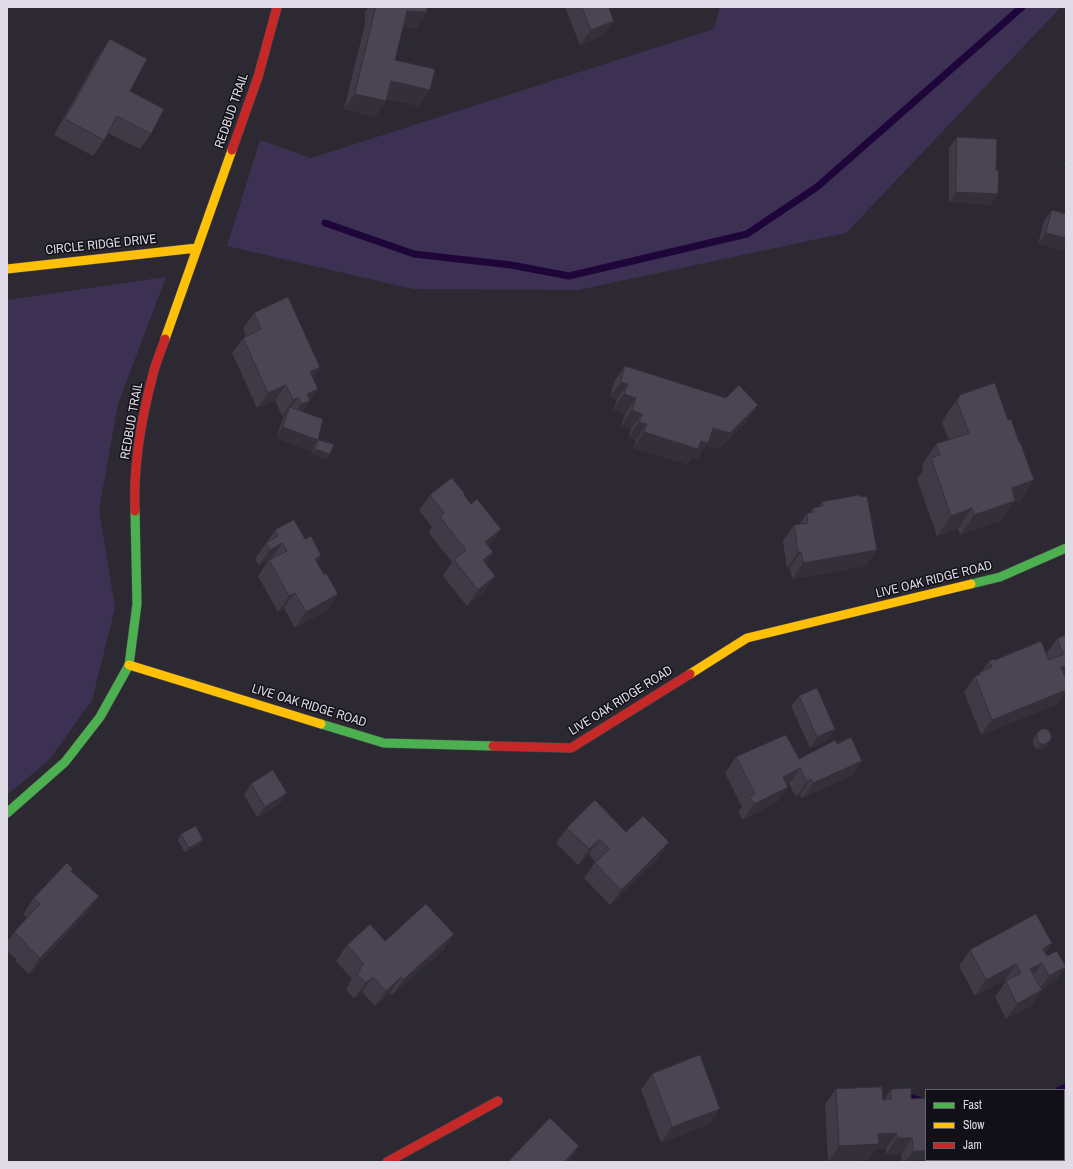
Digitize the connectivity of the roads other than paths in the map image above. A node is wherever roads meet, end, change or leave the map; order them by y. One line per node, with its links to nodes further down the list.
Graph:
1 (277, 7): 2 (street, REDBUD TRAIL)
2 (197, 248): 3 (street, CIRCLE RIDGE DRIVE); 5 (street, REDBUD TRAIL)
3 (7, 269)
4 (1066, 548): 5 (street, LIVE OAK RIDGE ROAD)
5 (128, 665): 6 (street, REDBUD TRAIL)
6 (7, 813)
7 (498, 1101): 8 (street)
8 (387, 1162)

